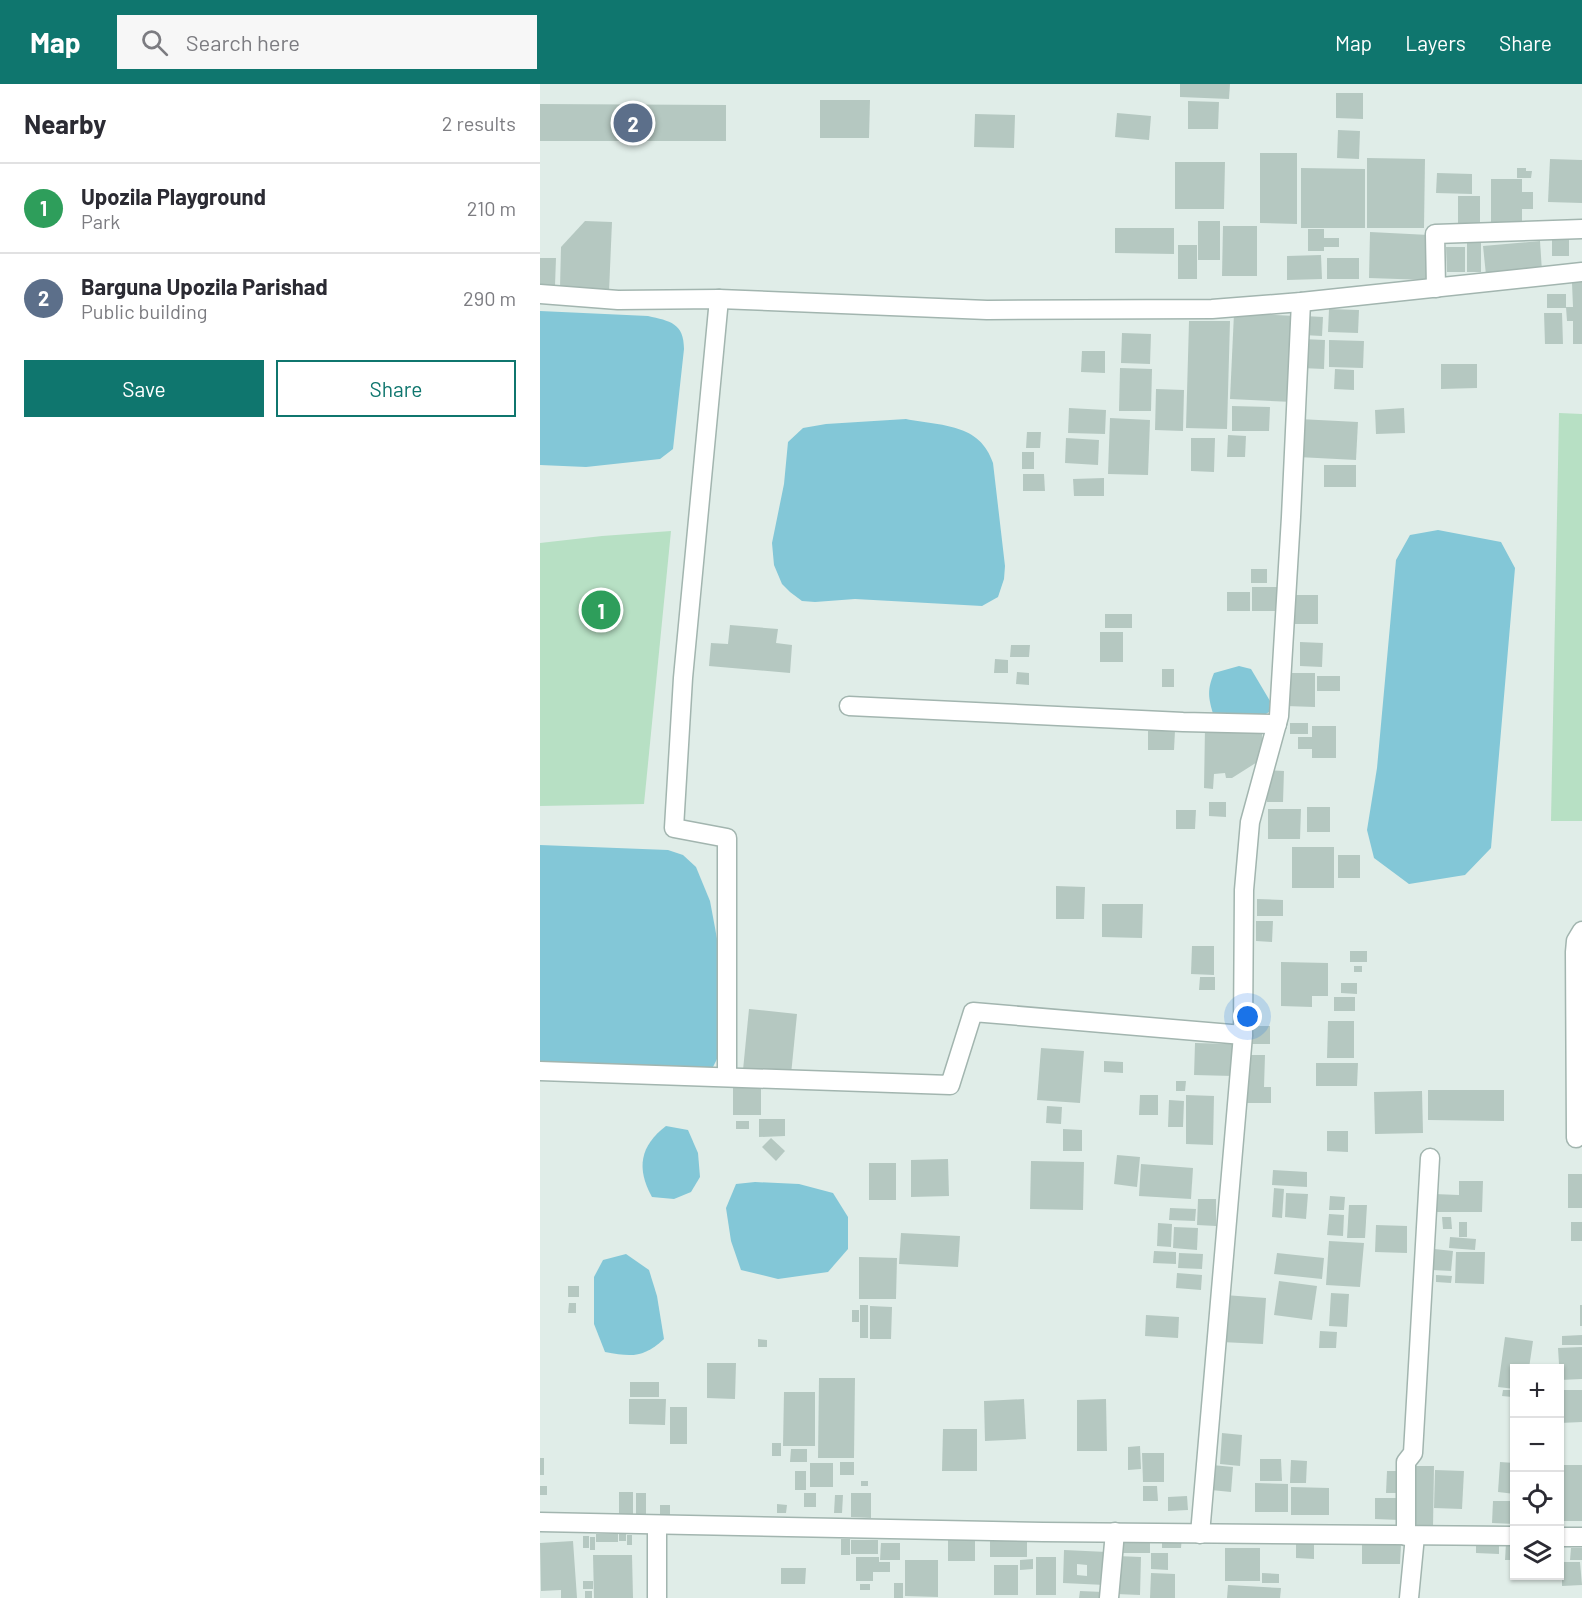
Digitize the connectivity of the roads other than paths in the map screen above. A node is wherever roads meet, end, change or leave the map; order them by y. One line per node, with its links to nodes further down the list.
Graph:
1 (1582, 229): 3 (street)
2 (1582, 272): 3 (street)
3 (1436, 288): 6 (street)
4 (540, 294): 5 (street)
5 (719, 299): 6 (street); 12 (street)
6 (1301, 302): 8 (street)
7 (849, 706): 8 (street)
8 (1277, 724): 10 (street)
9 (1582, 931): 13 (street)
10 (1244, 1035): 12 (street); 18 (street)
11 (540, 1071): 12 (street)
12 (727, 1076)
13 (1576, 1137)
14 (1430, 1158): 19 (street)
15 (540, 1522): 16 (street)
16 (657, 1525): 17 (street); 23 (street)
17 (1115, 1532): 18 (street); 24 (street)
18 (1200, 1534): 19 (street)
19 (1410, 1536): 20 (street); 25 (street)
20 (1510, 1536)
21 (1564, 1537): 22 (street)
22 (1582, 1537)
23 (657, 1598)
24 (1109, 1598)
25 (1409, 1598)

